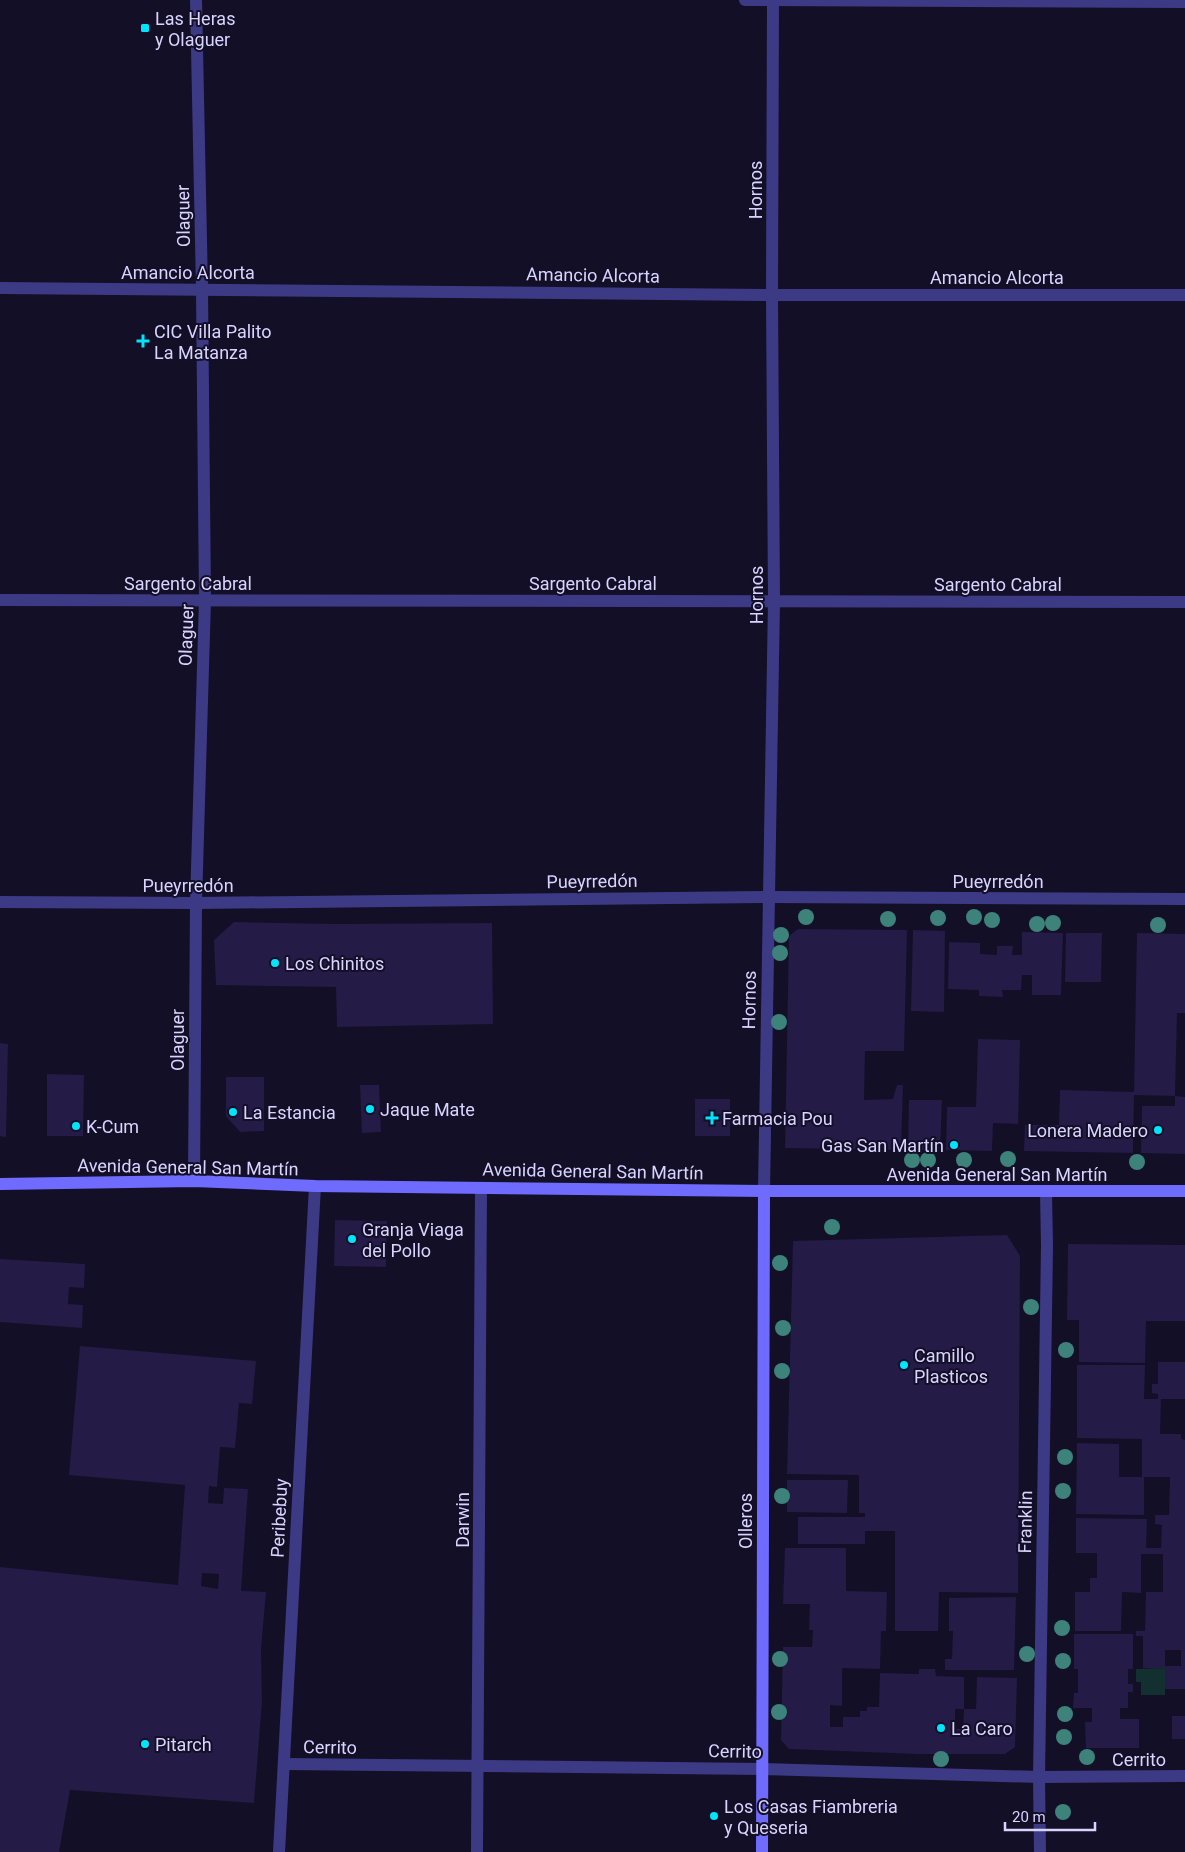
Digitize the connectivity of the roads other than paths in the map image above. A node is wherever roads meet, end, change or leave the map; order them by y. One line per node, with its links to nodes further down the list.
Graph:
1 (196, 0): 6 (street, Olaguer)
2 (745, 0): 3 (street)
3 (773, 0): 4 (street); 7 (street, Hornos)
4 (1185, 2)
5 (0, 288): 6 (street, Amancio Alcorta)
6 (202, 289): 7 (street, Amancio Alcorta); 10 (street, Olaguer)
7 (772, 294): 8 (street, Amancio Alcorta); 11 (street, Hornos)
8 (1185, 295)
9 (0, 600): 10 (street, Sargento Cabral)
10 (205, 600): 11 (street, Sargento Cabral); 16 (street, Olaguer)
11 (774, 601): 12 (street, Sargento Cabral); 13 (street, Hornos)
12 (1185, 602)
13 (768, 897): 14 (street, Pueyrredón); 16 (street, Pueyrredón); 21 (street, Hornos)
14 (1185, 899)
15 (0, 902): 16 (street, Pueyrredón)
16 (196, 903): 17 (street, Olaguer)
17 (194, 1181): 18 (main road, Avenida General San Martín); 19 (main road, Avenida General San Martín)
18 (0, 1184)
19 (315, 1186): 20 (main road, Avenida General San Martín); 24 (street, Peribebuy)
20 (482, 1188): 21 (main road, Avenida General San Martín); 25 (street, Darwin)
21 (764, 1191): 23 (main road, Avenida General San Martín); 26 (main road, Olleros)
22 (1185, 1191): 23 (main road, Avenida General San Martín)
23 (1046, 1192): 28 (street, Franklin)
24 (284, 1764): 25 (street, Cerrito); 29 (street, Peribebuy)
25 (478, 1766): 26 (street, Cerrito); 30 (street, Darwin)
26 (763, 1769): 28 (street, Cerrito); 31 (main road, Olleros)
27 (1185, 1776): 28 (street, Cerrito)
28 (1039, 1777): 32 (street, Franklin)
29 (279, 1852)
30 (477, 1852)
31 (762, 1852)
32 (1040, 1852)

